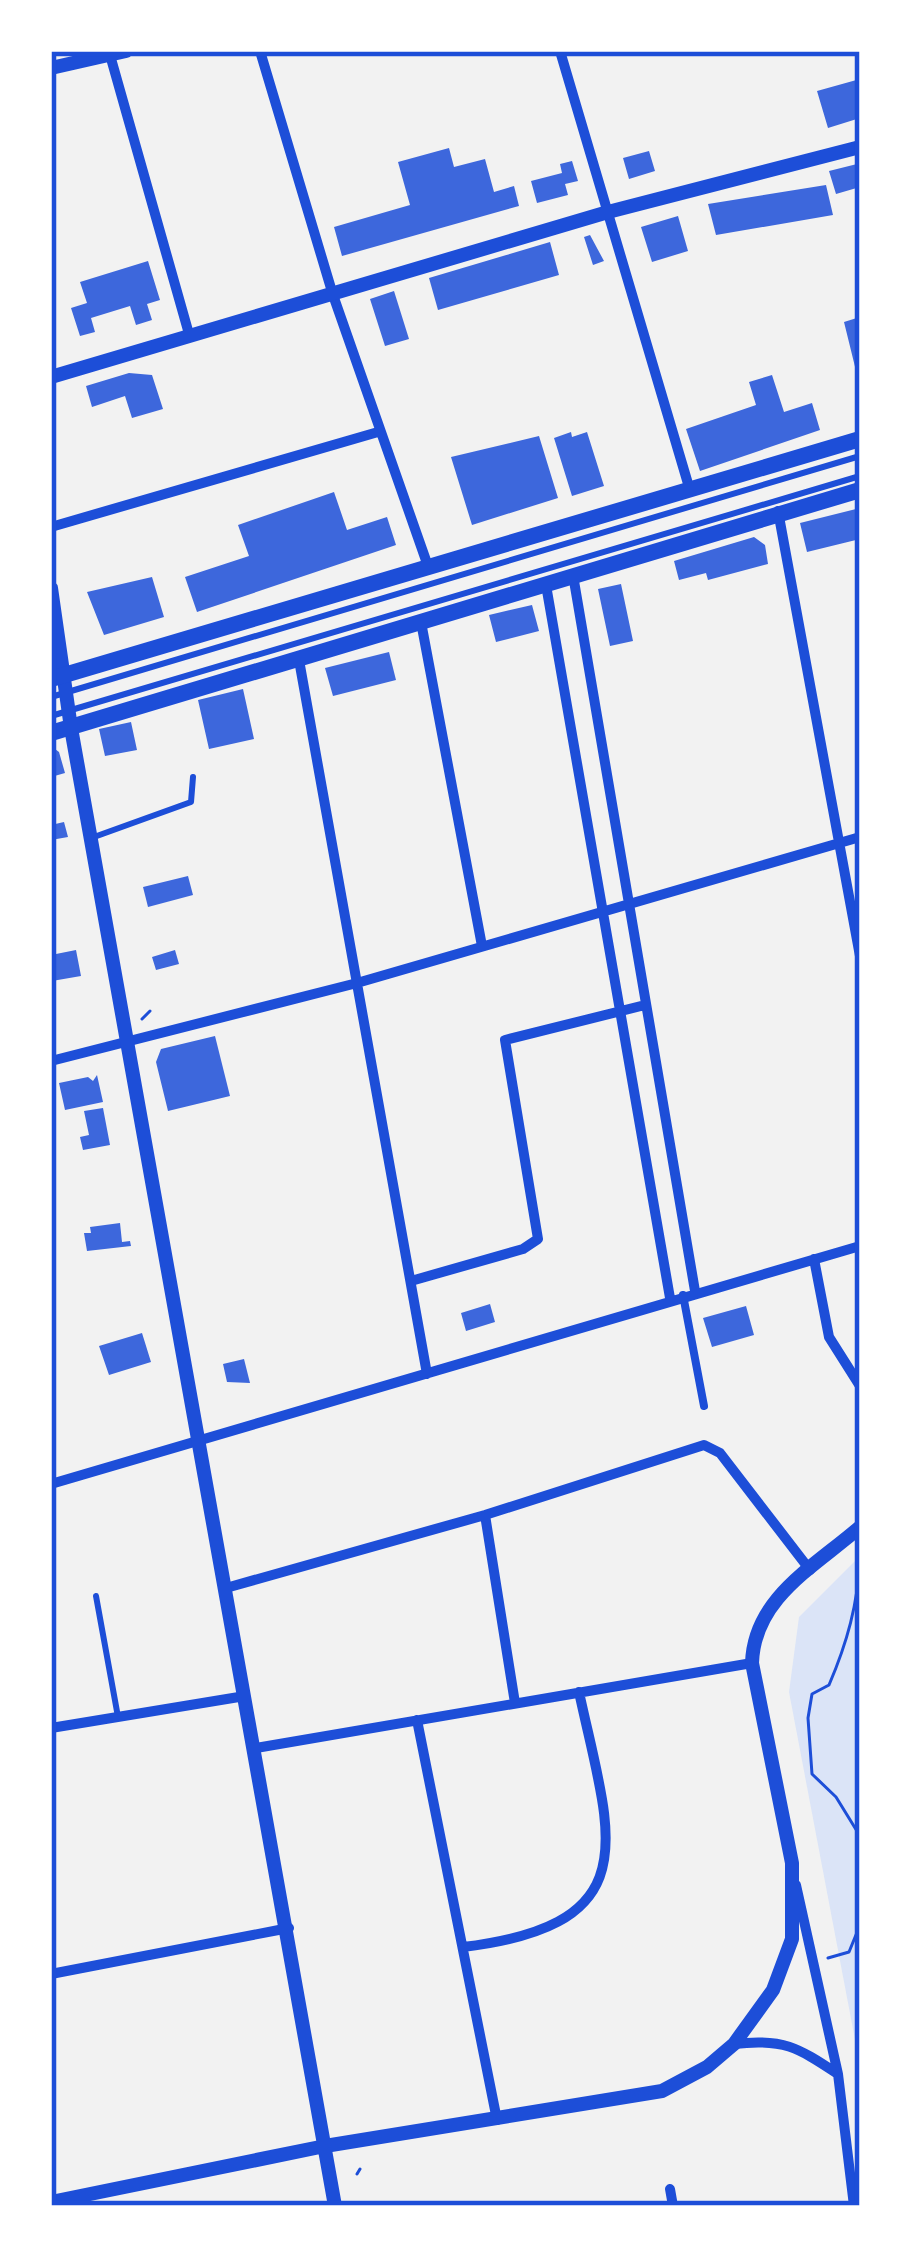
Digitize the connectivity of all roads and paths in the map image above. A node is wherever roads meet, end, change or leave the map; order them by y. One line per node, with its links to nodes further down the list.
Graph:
1 (260, 51): 7 (street)
2 (560, 51): 6 (street)
3 (118, 53): 4 (street); 8 (street)
4 (51, 68)
5 (860, 147): 6 (street)
6 (608, 212): 7 (street); 14 (street)
7 (333, 295): 8 (street); 10 (street)
8 (189, 334): 9 (street)
9 (51, 377)
10 (379, 432): 17 (street); 18 (street)
11 (860, 439): 14 (main road)
12 (860, 456): 24 (lane)
13 (860, 476): 27 (lane)
14 (688, 487): 18 (main road)
15 (860, 490): 16 (main road)
16 (778, 511): 19 (main road); 32 (street)
17 (51, 526)
18 (429, 569): 24 (main road)
19 (573, 575): 20 (main road); 33 (street)
20 (547, 584): 22 (main road); 34 (street)
21 (51, 588): 24 (street)
22 (421, 622): 23 (main road); 35 (street)
23 (299, 660): 27 (main road); 37 (street)
24 (62, 682): 25 (lane); 27 (street)
25 (51, 697)
26 (51, 716): 27 (lane)
27 (71, 719): 28 (main road); 31 (street)
28 (51, 733)
29 (193, 777): 31 (lane)
30 (860, 837): 32 (street)
31 (91, 838): 42 (street)
32 (839, 843): 33 (street); 36 (street)
33 (627, 904): 34 (street); 38 (street)
34 (604, 911): 35 (street); 40 (street)
35 (482, 946): 37 (street)
36 (860, 956)
37 (357, 982): 42 (street); 46 (street)
38 (645, 1005): 40 (street); 47 (street)
39 (150, 1012): 41 (path)
40 (621, 1012): 46 (street); 47 (street)
41 (136, 1024)
42 (127, 1042): 43 (street); 51 (street)
43 (51, 1061)
44 (860, 1246): 45 (street)
45 (814, 1259): 47 (street); 49 (street)
46 (411, 1281): 48 (street)
47 (682, 1294): 48 (street); 50 (street)
48 (427, 1374): 51 (street)
49 (860, 1386)
50 (704, 1406)
51 (196, 1438): 52 (street); 57 (street)
52 (51, 1484)
53 (485, 1515): 56 (street); 57 (street); 62 (street)
54 (860, 1527): 56 (street)
55 (860, 1558): 67 (path)
56 (810, 1570): 59 (street)
57 (226, 1588): 61 (street)
58 (96, 1596): 63 (lane)
59 (752, 1663): 60 (street); 68 (street)
60 (579, 1692): 62 (street); 71 (street)
61 (245, 1696): 63 (street); 66 (street)
62 (515, 1703): 64 (street)
63 (118, 1717): 65 (street)
64 (417, 1720): 66 (street); 71 (street)
65 (51, 1728)
66 (256, 1748): 70 (street)
67 (860, 1835)
68 (792, 1863): 74 (street); 75 (street)
69 (860, 1924): 72 (path)
70 (289, 1928): 73 (street); 77 (street)
71 (463, 1947): 76 (street)
72 (821, 1959)
73 (51, 1974)
74 (734, 2044): 75 (street); 76 (street)
75 (838, 2074): 82 (street)
76 (497, 2120): 77 (street)
77 (325, 2146): 79 (street); 80 (street)
78 (670, 2189): 81 (street)
79 (51, 2202)
80 (334, 2206)
81 (673, 2206)
82 (854, 2206)

